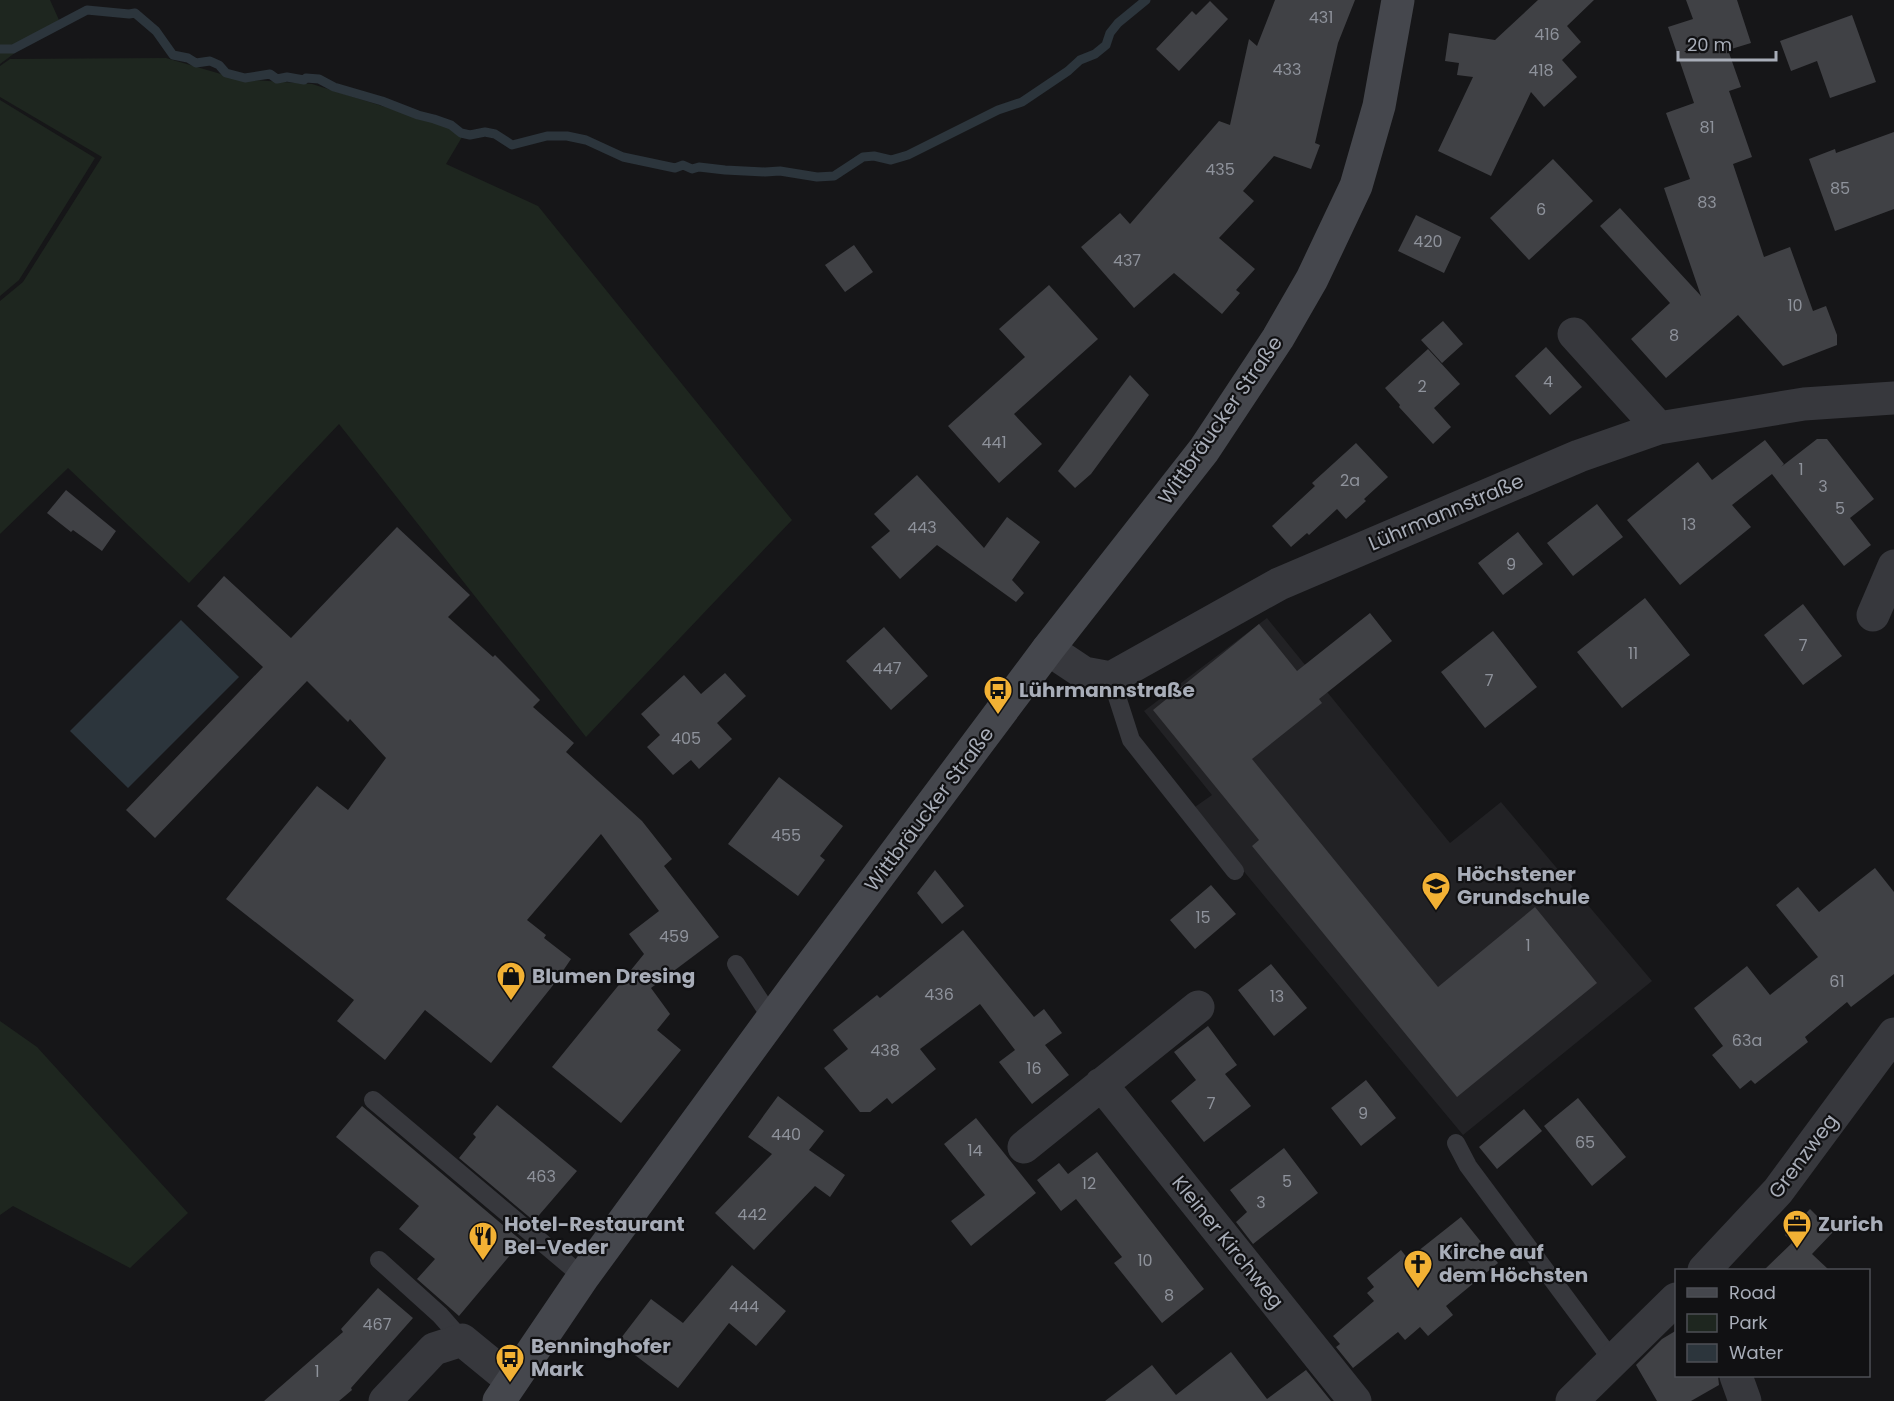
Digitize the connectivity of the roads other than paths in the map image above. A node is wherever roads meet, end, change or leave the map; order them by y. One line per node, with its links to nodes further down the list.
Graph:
1 (1398, 0): 7 (main road, Wittbräucker Straße)
2 (1574, 334): 4 (street)
3 (1894, 398): 4 (street, Lührmannstraße)
4 (1659, 428): 8 (street, Lührmannstraße)
5 (1894, 566): 6 (street)
6 (1873, 615)
7 (1048, 649): 8 (street); 12 (main road, Wittbräucker Straße)
8 (1111, 678): 9 (lane)
9 (1235, 871)
10 (736, 964): 12 (lane)
11 (1198, 1007): 14 (street)
12 (772, 1019): 20 (main road, Wittbräucker Straße)
13 (1894, 1034): 19 (street, Grenzweg)
14 (1101, 1084): 17 (street); 27 (street, Kleiner Kirchweg)
15 (373, 1100): 20 (lane)
16 (1456, 1143): 23 (lane)
17 (1024, 1147)
18 (379, 1260): 22 (lane)
19 (1705, 1269)
20 (583, 1277): 25 (main road, Wittbräucker Straße)
21 (1675, 1301): 23 (street)
22 (462, 1340): 25 (street); 26 (street)
23 (1611, 1360): 28 (street)
24 (1736, 1377): 29 (street)
25 (505, 1391)
26 (385, 1401)
27 (1355, 1401)
28 (1572, 1401)
29 (1745, 1401)

